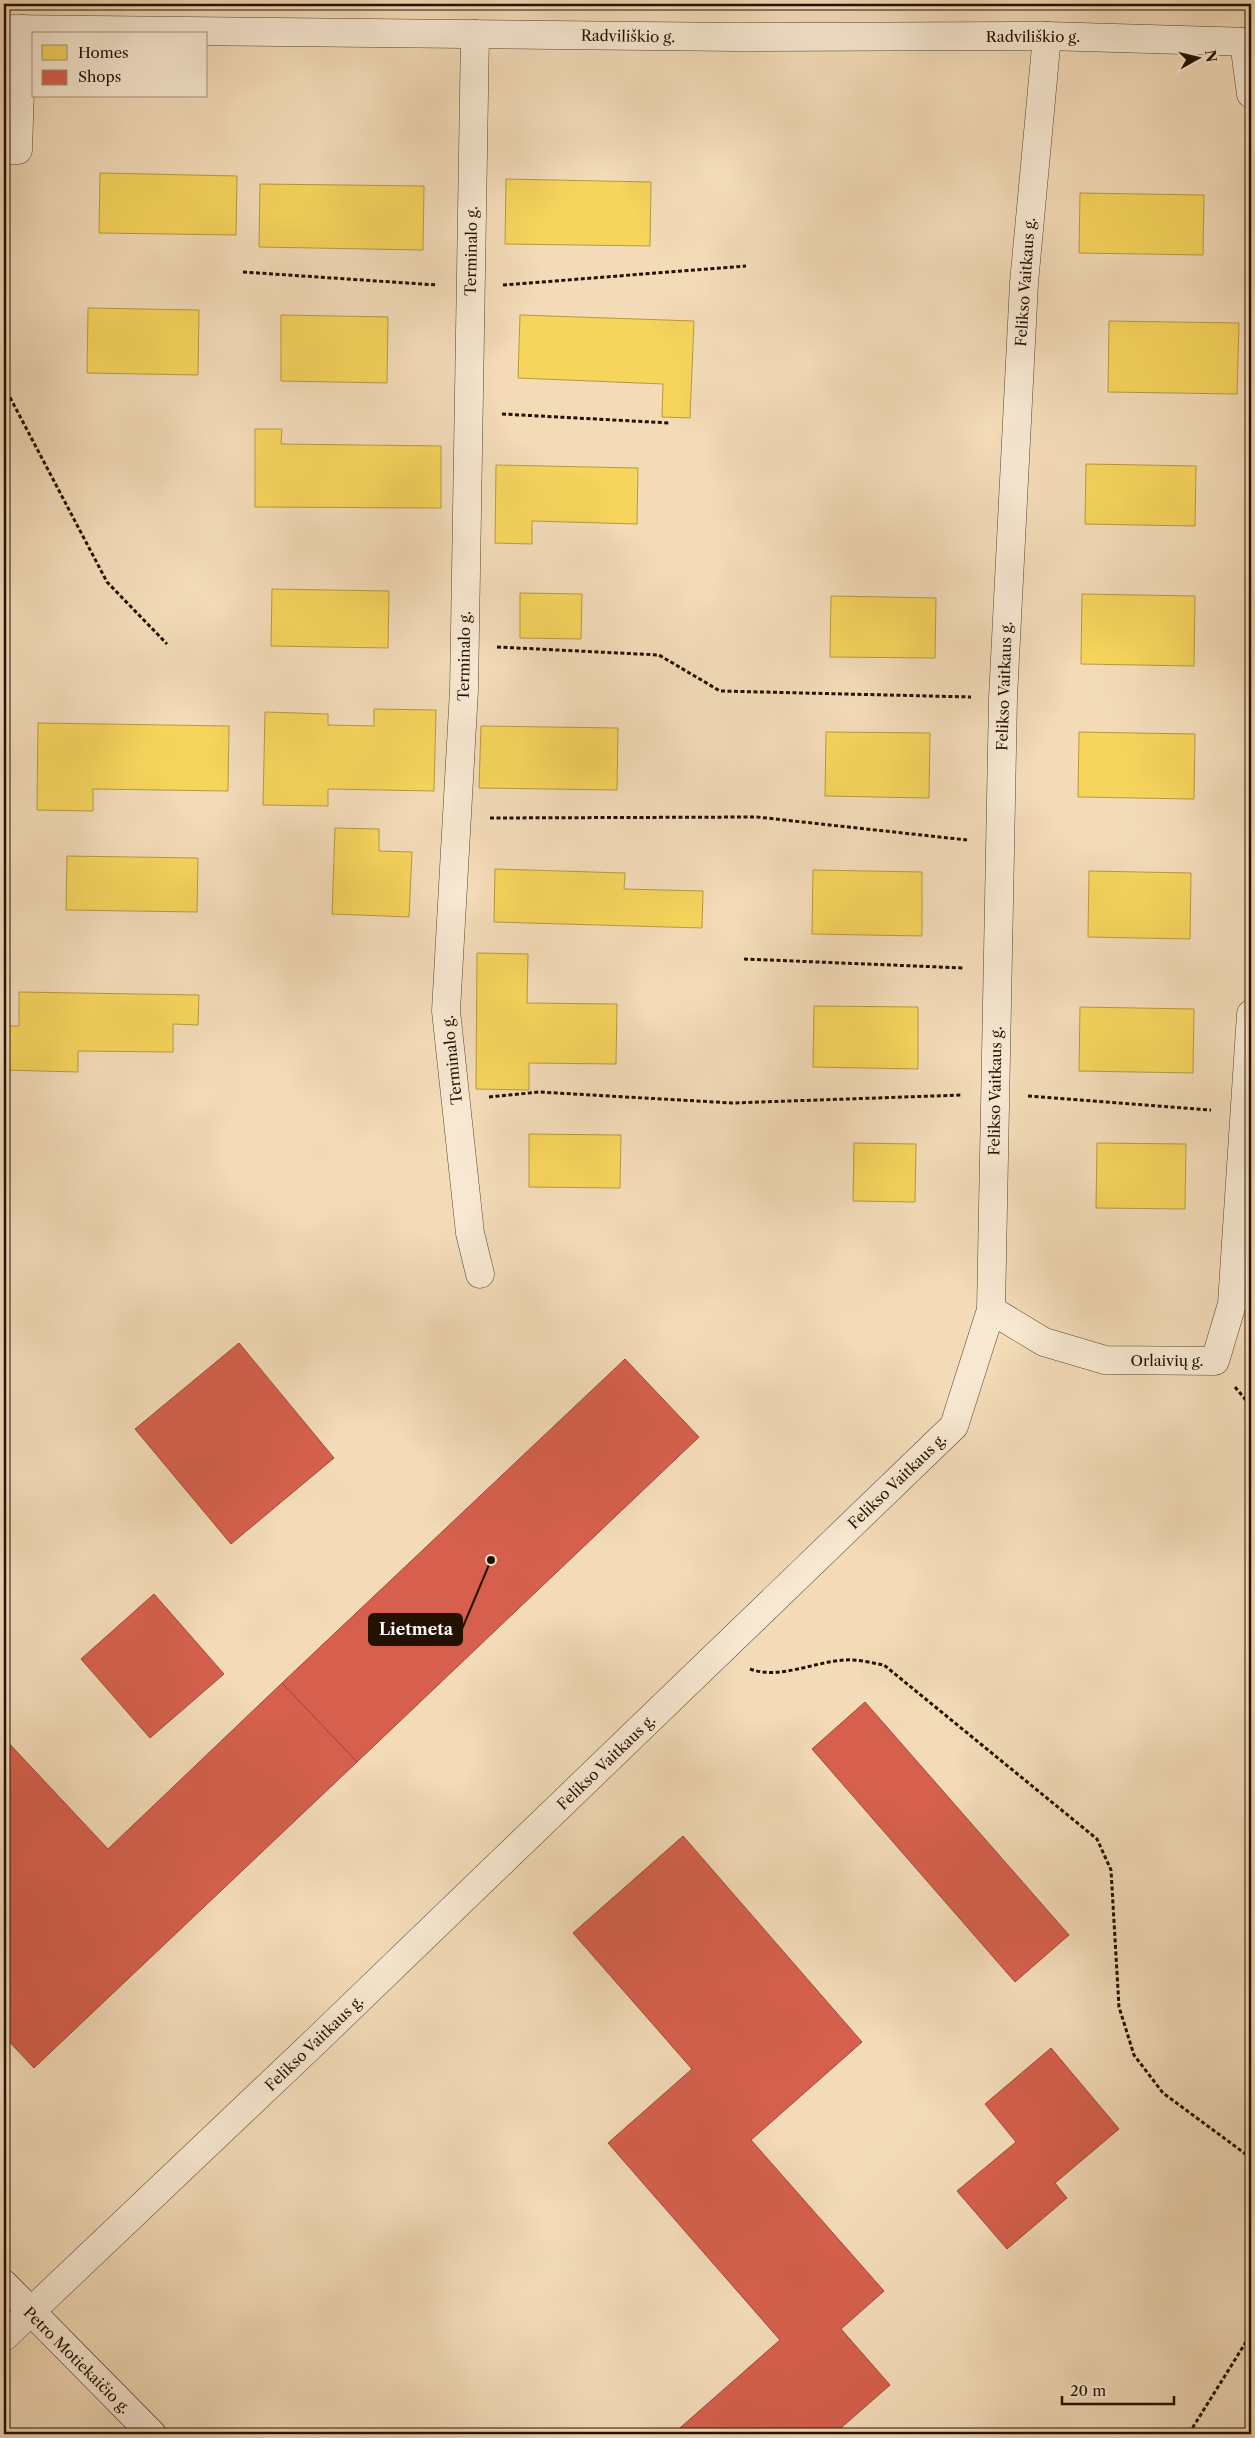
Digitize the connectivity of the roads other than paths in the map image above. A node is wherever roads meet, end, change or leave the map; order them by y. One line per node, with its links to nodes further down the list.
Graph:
1 (13, 30): 2 (street, Radviliškio g.); 6 (street)
2 (475, 34): 3 (street, Radviliškio g.); 8 (street, Terminalo g.)
3 (1047, 36): 4 (street, Radviliškio g.); 9 (street, Felikso Vaitkaus g.)
4 (1248, 42): 5 (street)
5 (1251, 94)
6 (4, 150)
7 (1251, 1014): 9 (street, Orlaivių g.)
8 (480, 1274)
9 (990, 1310): 11 (street, Felikso Vaitkaus g.)
10 (4, 2284): 11 (street, Petro Motiekaičio g.)
11 (30, 2312): 12 (street, Felikso Vaitkaus g.); 13 (street, Petro Motiekaičio g.)
12 (4, 2337)
13 (152, 2434)

